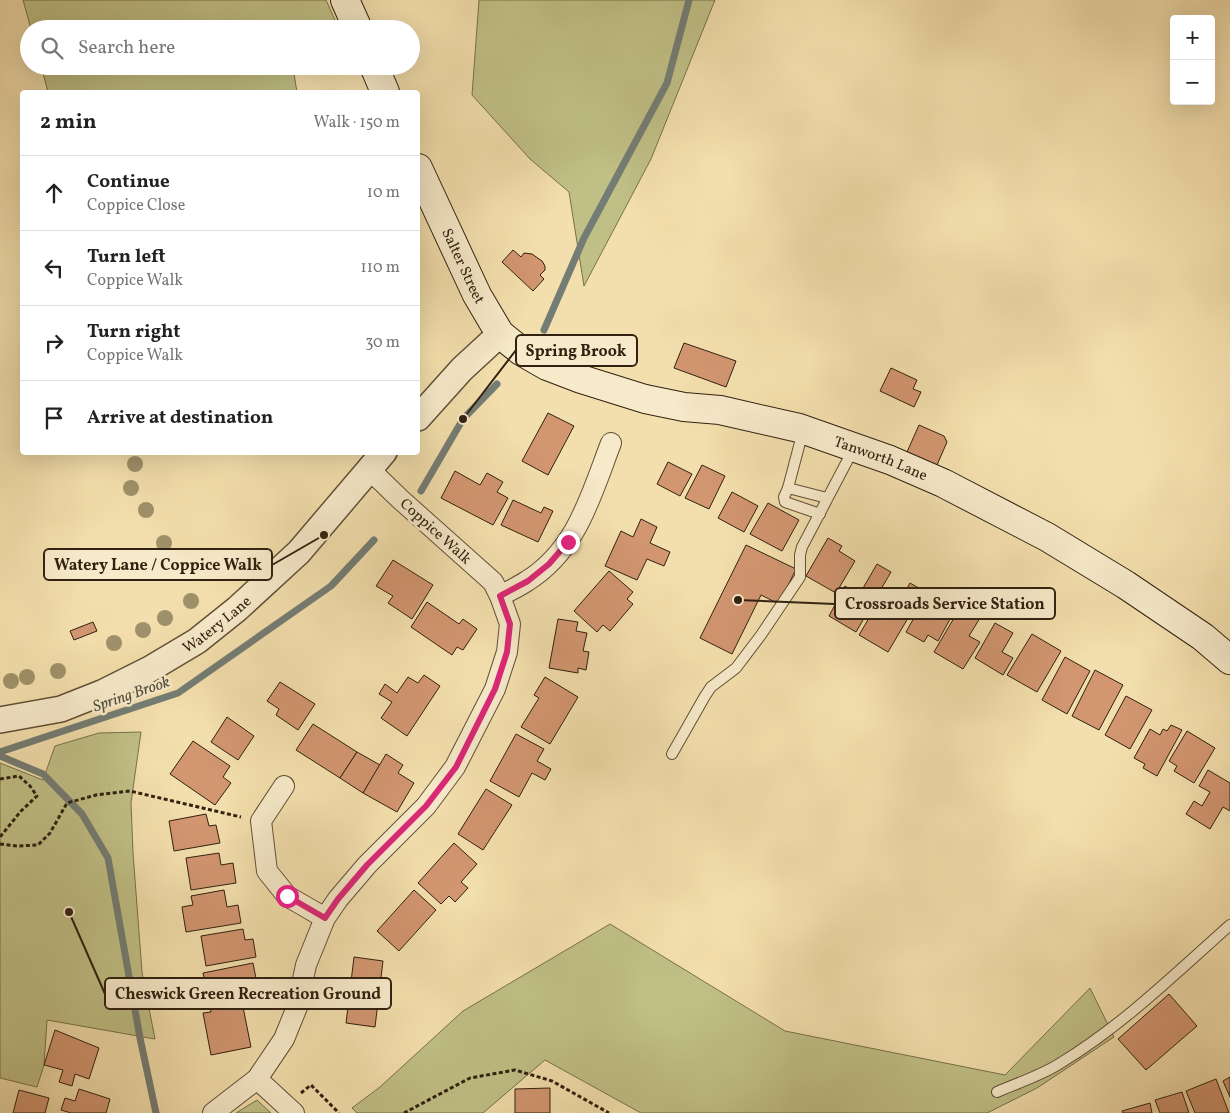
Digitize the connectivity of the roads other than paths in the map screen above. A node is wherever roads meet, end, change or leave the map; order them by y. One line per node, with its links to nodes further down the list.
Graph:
1 (346, 0): 2 (main road)
2 (354, 20)
3 (378, 75): 4 (main road)
4 (384, 90)
5 (420, 172): 6 (main road, Salter Street)
6 (500, 334): 7 (street); 8 (main road, Tanworth Lane)
7 (420, 416)
8 (803, 430): 10 (main road, Tanworth Lane); 12 (lane)
9 (610, 443): 15 (street)
10 (854, 447): 13 (lane); 16 (main road, Tanworth Lane)
11 (377, 461): 15 (street, Coppice Walk); 17 (street, Watery Lane)
12 (788, 488): 13 (lane); 14 (lane)
13 (827, 498): 14 (lane)
14 (820, 514): 18 (lane)
15 (500, 596): 20 (street, Coppice Walk)
16 (1230, 660)
17 (0, 720)
18 (672, 754)
19 (284, 786): 20 (street)
20 (325, 918): 22 (street, Coppice Walk)
21 (1230, 925): 23 (lane)
22 (256, 1079): 24 (street); 25 (street, Coppice Walk)
23 (997, 1092)
24 (290, 1110)
25 (213, 1113)

